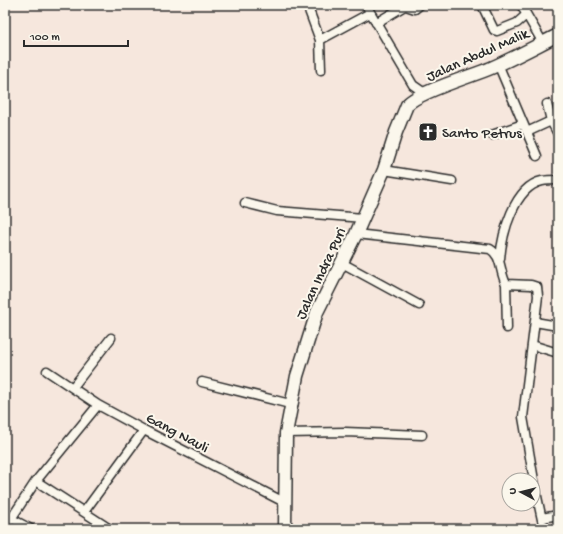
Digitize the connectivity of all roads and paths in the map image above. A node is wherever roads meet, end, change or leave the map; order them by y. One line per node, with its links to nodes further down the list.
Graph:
1 (406, 5): 2 (street); 8 (street)
2 (420, 5)
3 (482, 5): 7 (street)
4 (521, 5): 7 (street)
5 (310, 6): 10 (street)
6 (368, 9): 8 (street); 10 (street)
7 (526, 15): 11 (street)
8 (376, 24): 14 (street)
9 (558, 35): 11 (street, Jalan Abdul Malik)
10 (320, 40): 13 (street)
11 (543, 43): 12 (street, Jalan Abdul Malik)
12 (498, 64): 15 (street, Jalan Abdul Malik); 19 (street)
13 (321, 70)
14 (413, 85): 15 (street); 16 (street, Jalan Indra Puri)
15 (426, 94): 16 (street, Jalan Abdul Malik)
16 (409, 102): 24 (street, Jalan Indra Puri)
17 (547, 104): 18 (street)
18 (551, 121): 20 (street); 21 (street)
19 (523, 124): 20 (street); 22 (street)
20 (527, 132): 23 (street)
21 (558, 134)
22 (492, 135)
23 (537, 156)
24 (384, 170): 26 (street); 28 (street, Jalan Indra Puri)
25 (558, 180): 30 (street)
26 (452, 181)
27 (245, 203): 28 (street)
28 (363, 218): 29 (street, Jalan Indra Puri)
29 (356, 234): 30 (street); 31 (street, Jalan Indra Puri)
30 (500, 259): 32 (street)
31 (342, 262): 33 (street); 44 (street, Jalan Indra Puri)
32 (506, 284): 34 (street); 36 (street)
33 (419, 305)
34 (535, 322): 35 (street); 38 (street)
35 (558, 326)
36 (507, 328)
37 (111, 338): 42 (street)
38 (532, 345): 39 (street); 53 (street)
39 (558, 353)
40 (47, 371): 42 (street, Gang Nauli)
41 (202, 382): 44 (street)
42 (73, 387): 43 (street, Gang Nauli)
43 (98, 404): 45 (street, Gang Nauli); 48 (street)
44 (290, 404): 46 (street, Jalan Indra Puri)
45 (144, 430): 49 (street, Gang Nauli); 50 (street)
46 (286, 434): 47 (street); 49 (street, Jalan Indra Puri)
47 (422, 435)
48 (36, 481): 50 (street); 52 (street)
49 (284, 502): 57 (street, Jalan Indra Puri)
50 (84, 512): 56 (street)
51 (558, 515): 53 (street)
52 (10, 518): 54 (street); 55 (street)
53 (542, 518): 58 (street)
54 (5, 528)
55 (32, 529)
56 (110, 529)
57 (285, 529)
58 (544, 529)

